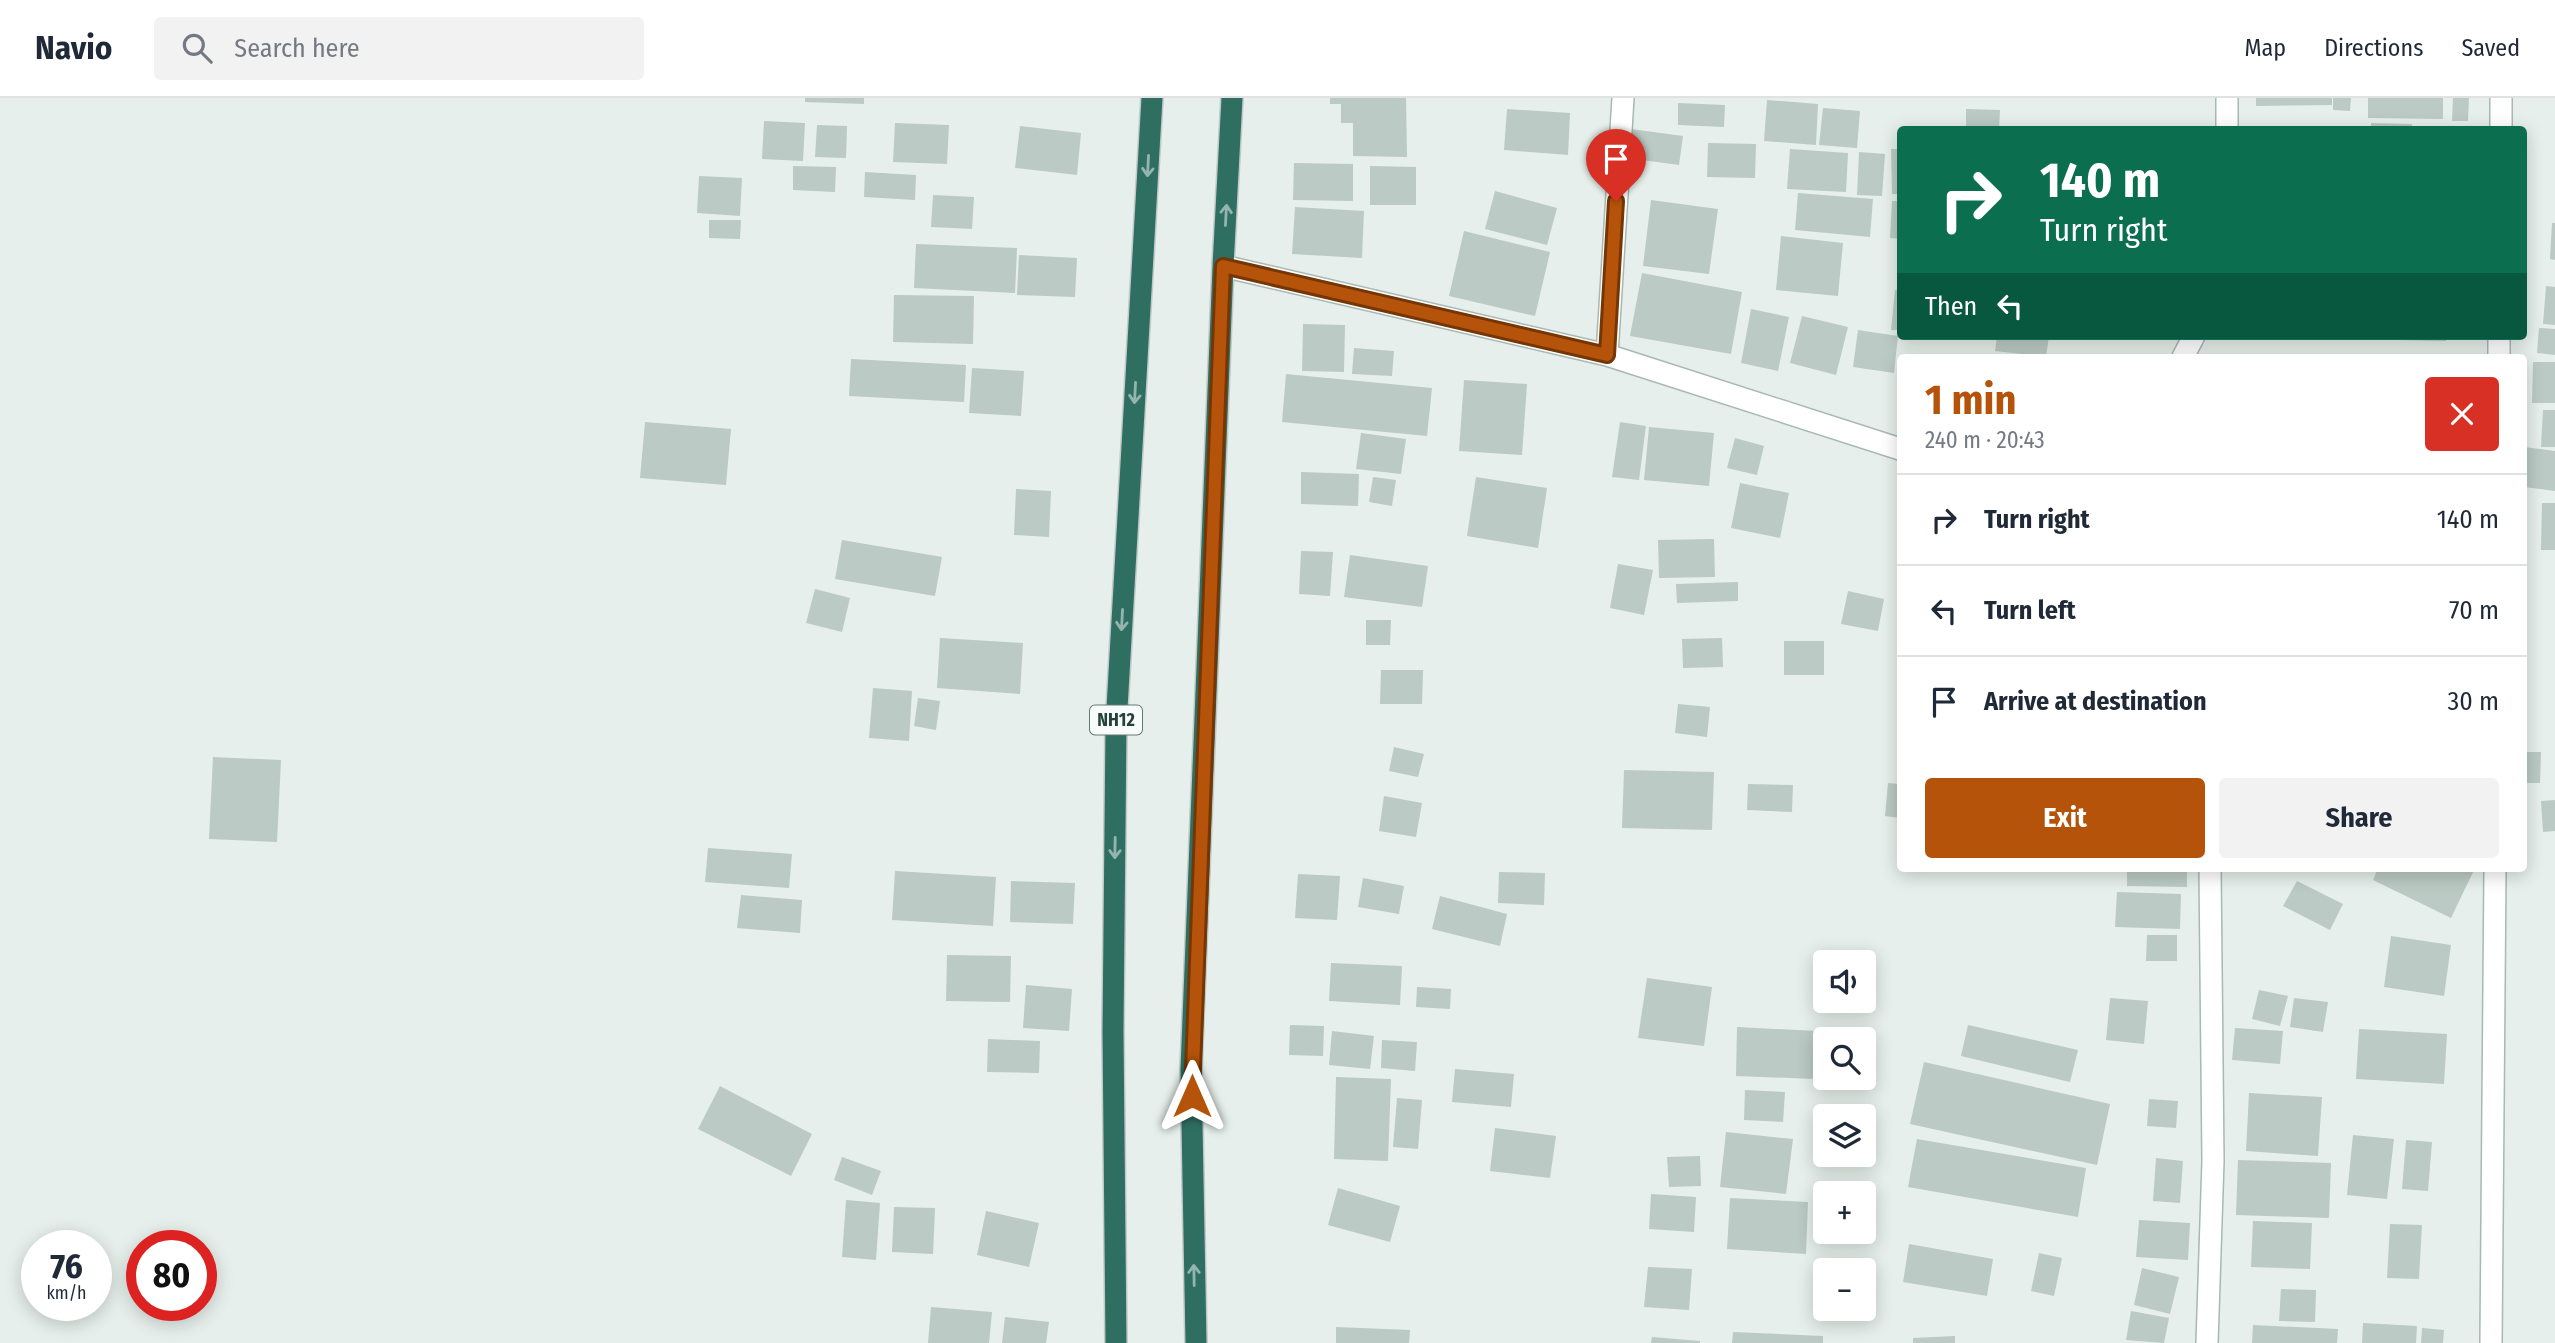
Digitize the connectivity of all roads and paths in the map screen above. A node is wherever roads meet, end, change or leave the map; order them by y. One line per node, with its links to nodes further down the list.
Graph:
1 (1152, 98): 13 (highway, NH12, one-way to 13)
2 (1232, 98): 8 (highway, one-way to 2)
3 (1623, 98): 9 (street)
4 (2227, 98): 6 (street)
5 (2501, 98): 7 (street)
6 (2227, 126)
7 (2501, 126)
8 (1223, 266): 9 (street); 14 (highway, one-way to 8)
9 (1607, 355): 10 (street)
10 (1897, 448)
11 (2210, 872): 15 (street)
12 (2495, 872): 16 (street)
13 (1116, 1343)
14 (1196, 1343)
15 (2207, 1343)
16 (2491, 1343)

